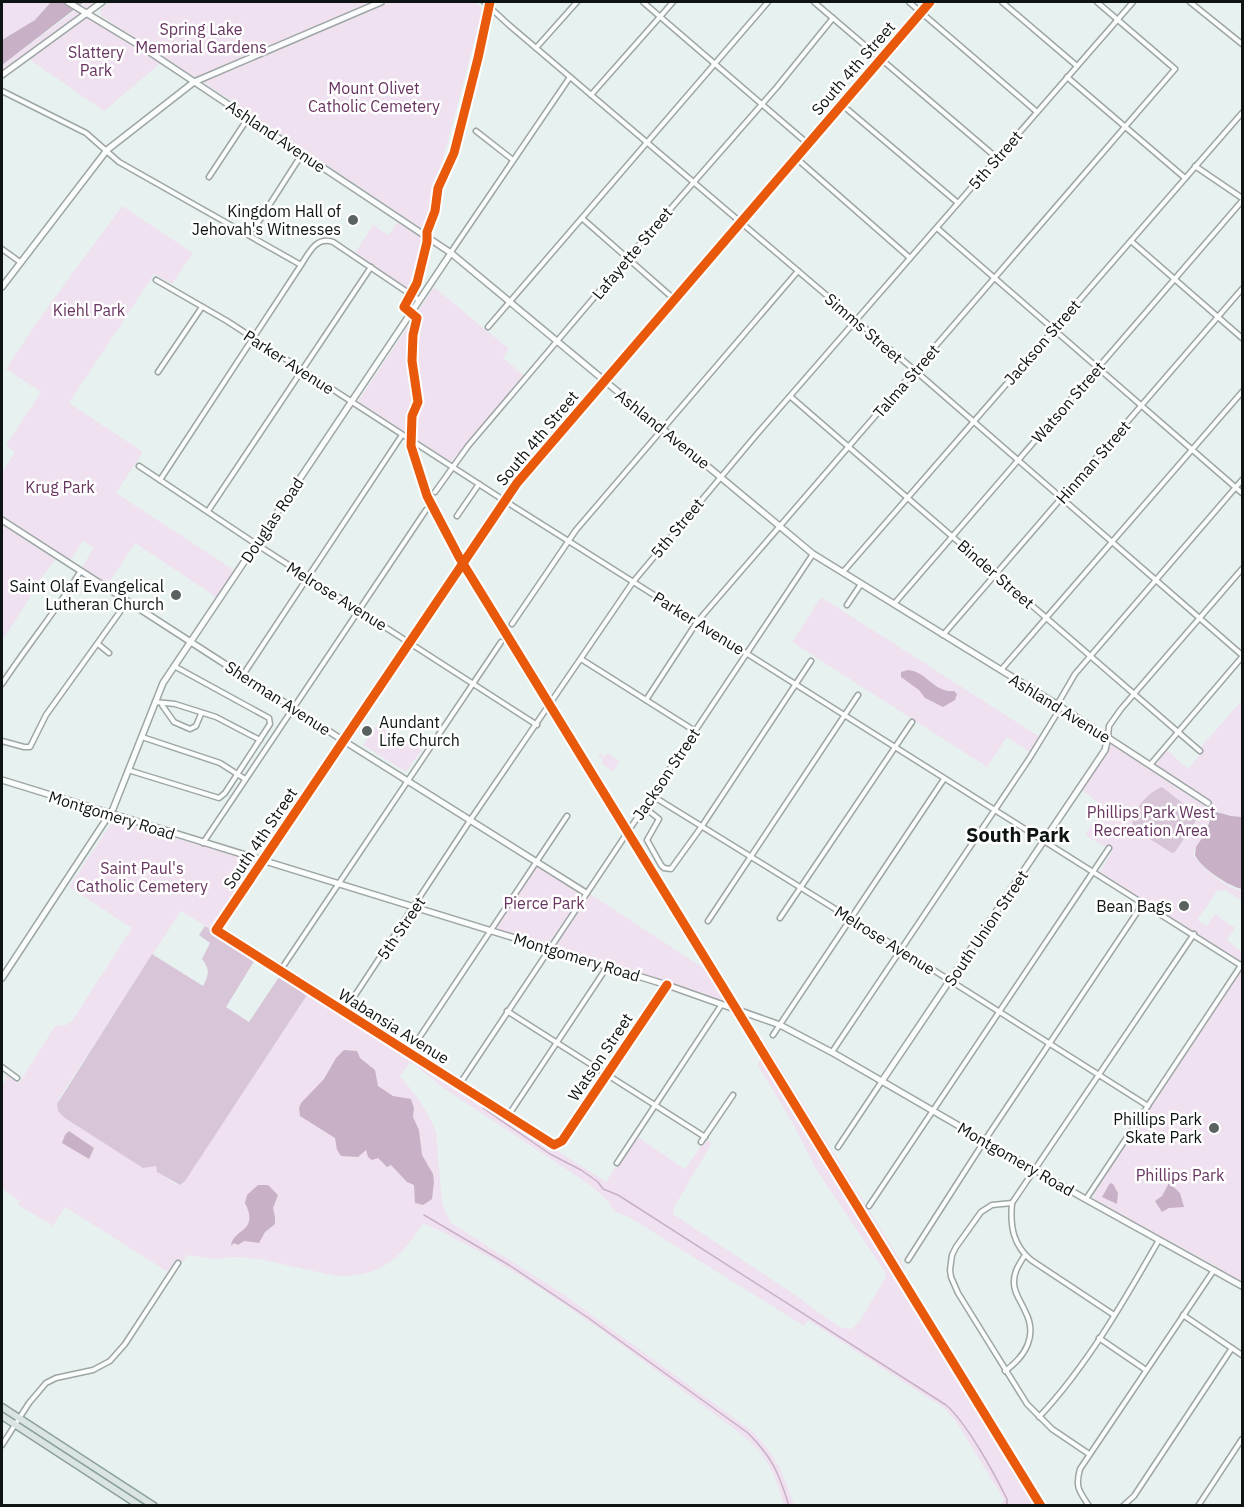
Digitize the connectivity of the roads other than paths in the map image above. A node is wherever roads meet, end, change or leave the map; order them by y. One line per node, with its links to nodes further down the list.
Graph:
1 (68, 2): 17 (street, Ashland Avenue)
2 (102, 2): 17 (street)
3 (381, 2): 29 (street)
4 (485, 2): 22 (street, Simms Street)
5 (577, 2): 22 (street)
6 (643, 2): 18 (street)
7 (673, 2): 18 (street)
8 (768, 2): 24 (street)
9 (814, 2): 19 (street)
10 (909, 2): 16 (street)
11 (930, 2): 16 (street, South 4th Street)
12 (1002, 2): 25 (street)
13 (1097, 2): 20 (street)
14 (1133, 2): 20 (street, 5th Street)
15 (1190, 2): 21 (street)
16 (921, 12): 23 (street, South 4th Street); 34 (street)
17 (88, 13): 26 (street); 29 (street, Ashland Avenue)
18 (660, 16): 24 (street); 31 (street)
19 (833, 18): 23 (street); 32 (street, Lafayette Street)
20 (1117, 19): 25 (street, 5th Street); 37 (street, Talma Street)
21 (1242, 44)
22 (536, 48): 27 (street, Simms Street)
23 (880, 59): 33 (street, South 4th Street); 44 (street)
24 (716, 62): 32 (street); 39 (street)
25 (1077, 66): 28 (street, 5th Street)
26 (2, 75)
27 (570, 77): 31 (street, Simms Street); 45 (street, Douglas Road)
28 (1067, 77): 34 (street, 5th Street); 37 (street)
29 (194, 82): 36 (street, Ashland Avenue); 41 (street)
30 (2, 91): 41 (street)
31 (591, 96): 39 (street, Simms Street)
32 (762, 104): 40 (street); 49 (street, Lafayette Street)
33 (841, 104): 40 (street, South 4th Street); 51 (street)
34 (1036, 112): 44 (street, 5th Street)
35 (1242, 113): 46 (street, Jackson Street)
36 (248, 118): 42 (street, Ashland Avenue); 47 (street)
37 (1126, 127): 48 (street); 65 (street, Talma Street)
38 (476, 131): 45 (street)
39 (646, 143): 49 (street, Simms Street); 52 (street)
40 (807, 143): 43 (street, South 4th Street)
41 (107, 150): 61 (street); 62 (street)
42 (302, 154): 55 (street); 58 (street, Ashland Avenue)
43 (796, 158): 53 (street, South 4th Street); 60 (street)
44 (997, 158): 51 (street, 5th Street)
45 (513, 160): 58 (street, Douglas Road)
46 (1196, 166): 48 (street, Jackson Street); 50 (street)
47 (209, 177)
48 (1185, 178): 56 (street, Jackson Street)
49 (693, 182): 53 (street, Simms Street); 59 (street, Lafayette Street)
50 (1242, 200): 66 (street, Watson Street)
51 (958, 203): 54 (street, 5th Street)
52 (583, 219): 59 (street); 72 (street)
53 (740, 222): 64 (street, Simms Street); 70 (street, South 4th Street)
54 (937, 228): 60 (street, 5th Street); 65 (street)
55 (254, 229)
56 (1131, 241): 66 (street); 77 (street, Jackson Street)
57 (2, 249): 61 (street)
58 (451, 253): 71 (street, Douglas Road); 72 (street, Ashland Avenue)
59 (628, 258): 70 (street); 80 (street, Lafayette Street)
60 (910, 258): 75 (street, 5th Street)
61 (21, 262): 68 (street)
62 (301, 265): 63 (street); 78 (street)
63 (371, 267): 71 (street); 82 (street)
64 (798, 271): 75 (street, Simms Street); 91 (street)
65 (995, 279): 77 (street); 83 (street, Talma Street)
66 (1175, 279): 74 (street); 81 (street, Watson Street)
67 (156, 280): 73 (street, Parker Avenue)
68 (2, 287)
69 (1242, 289): 74 (street, Hinman Street)
70 (674, 299): 85 (street, South 4th Street)
71 (419, 300): 88 (street, Douglas Road)
72 (510, 302): 76 (street); 80 (street, Ashland Avenue)
73 (202, 307): 78 (street, Parker Avenue); 84 (street)
74 (1218, 317): 79 (street); 89 (street, Hinman Street)
75 (856, 321): 83 (street, Simms Street); 87 (street, 5th Street)
76 (488, 327)
77 (1054, 329): 81 (street); 90 (street, Jackson Street)
78 (253, 338): 82 (street, Parker Avenue); 99 (street)
79 (1242, 338)
80 (558, 342): 85 (street, Ashland Avenue); 97 (street, Lafayette Street)
81 (1098, 367): 89 (street); 95 (street, Watson Street)
82 (302, 370): 88 (street, Parker Avenue); 109 (street)
83 (915, 371): 90 (street, Simms Street); 93 (street, Talma Street)
84 (158, 372)
85 (604, 381): 91 (street, Ashland Avenue); 107 (street, South 4th Street)
86 (1242, 392): 94 (street)
87 (791, 397): 93 (street, Binder Street); 98 (street, 5th Street)
88 (351, 402): 92 (street, Parker Avenue); 116 (street, Douglas Road)
89 (1142, 405): 94 (street); 106 (street, Hinman Street)
90 (974, 422): 95 (street, Simms Street); 105 (street, Jackson Street)
91 (663, 429): 98 (street, Ashland Avenue); 114 (street)
92 (402, 435): 97 (street, Parker Avenue); 122 (street)
93 (849, 446): 105 (street, Binder Street); 112 (street, Talma Street)
94 (1193, 450): 102 (street); 115 (street)
95 (1017, 460): 106 (street, Simms Street); 113 (street, Watson Street)
96 (139, 466): 99 (street, Melrose Avenue)
97 (452, 467): 101 (street, Parker Avenue); 103 (street, Lafayette Street)
98 (721, 477): 112 (street, Ashland Avenue); 124 (street, 5th Street)
99 (160, 480): 109 (street, Melrose Avenue)
100 (1242, 480): 102 (street)
101 (479, 484): 107 (street, Parker Avenue); 110 (street)
102 (1236, 487): 104 (street); 123 (street)
103 (435, 492)
104 (1242, 493)
105 (908, 497): 113 (street, Binder Street); 120 (street, Jackson Street)
106 (1061, 498): 115 (street, Simms Street); 121 (street, Hinman Street)
107 (505, 501): 114 (street, Parker Avenue); 137 (street, South 4th Street)
108 (426, 510): 129 (street)
109 (208, 511): 116 (street, Melrose Avenue)
110 (457, 516)
111 (2, 520): 119 (street, Sherman Avenue)
112 (780, 526): 117 (street, Ashland Avenue); 132 (street, Talma Street)
113 (952, 536): 121 (street, Binder Street); 127 (street, Watson Street)
114 (569, 541): 124 (street, Parker Avenue); 133 (street)
115 (1112, 542): 123 (street, Simms Street); 130 (street)
116 (256, 544): 122 (street, Melrose Avenue); 135 (street, Douglas Road)
117 (813, 554): 120 (street, Ashland Avenue); 140 (street, Jackson Street)
118 (1242, 569): 131 (street, South Union Street)
119 (80, 572): 126 (street, Sherman Avenue); 148 (street)
120 (843, 572): 125 (street, Ashland Avenue)
121 (996, 574): 130 (street, Binder Street); 134 (street, Hinman Street)
122 (307, 577): 129 (street, Melrose Avenue); 147 (street)
123 (1156, 581): 131 (street, Simms Street); 141 (street)
124 (633, 582): 132 (street, Parker Avenue); 143 (street, 5th Street)
125 (861, 584): 127 (street, Ashland Avenue); 128 (street)
126 (127, 602): 135 (street, Sherman Avenue); 138 (street)
127 (894, 604): 134 (street, Ashland Avenue)
128 (847, 605)
129 (359, 610): 137 (street, Melrose Avenue); 156 (street)
130 (1046, 617): 141 (street, Binder Street); 146 (street)
131 (1200, 618): 142 (street, Simms Street); 151 (street, South Union Street)
132 (698, 622): 140 (street, Parker Avenue); 153 (street, Talma Street)
133 (512, 624)
134 (943, 635): 146 (street, Ashland Avenue)
135 (190, 642): 145 (street, Douglas Road); 147 (street, Sherman Avenue)
136 (501, 642): 149 (street)
137 (410, 643): 149 (street, Melrose Avenue); 167 (street, South 4th Street)
138 (98, 644): 139 (street); 166 (street)
139 (109, 653)
140 (747, 654): 150 (street, Parker Avenue); 161 (street, Jackson Street)
141 (1090, 656): 151 (street, Binder Street); 155 (street)
142 (1242, 656): 162 (street)
143 (581, 659): 153 (street); 160 (street, 5th Street)
144 (811, 661): 150 (street)
145 (174, 666): 154 (street, Douglas Road); 165 (street)
146 (1000, 671): 155 (street, Ashland Avenue)
147 (243, 675): 156 (street, Sherman Avenue)
148 (2, 683)
149 (473, 683): 160 (street, Melrose Avenue); 176 (street)
150 (795, 685): 158 (street, Parker Avenue); 184 (street)
151 (1134, 693): 162 (street, Binder Street); 164 (street, South Union Street)
152 (858, 695): 158 (street)
153 (646, 700): 161 (street)
154 (158, 703): 157 (street); 157 (street); 163 (street, Douglas Road)
155 (1059, 706): 164 (street, Ashland Avenue); 180 (street)
156 (293, 708): 167 (street, Sherman Avenue); 174 (street)
157 (201, 714): 165 (street)
158 (844, 716): 168 (street, Parker Avenue); 188 (street)
159 (912, 722): 168 (street)
160 (537, 725): 183 (street, 5th Street)
161 (695, 731): 177 (street, Jackson Street)
162 (1178, 732): 169 (street, Binder Street); 170 (street)
163 (141, 737): 171 (street, Douglas Road); 172 (street)
164 (1108, 737): 170 (street, Ashland Avenue); 185 (street, South Union Street)
165 (260, 740): 172 (street)
166 (2, 741)
167 (344, 741): 176 (street, Sherman Avenue); 189 (street, South 4th Street)
168 (895, 747): 173 (street, Parker Avenue); 193 (street)
169 (1200, 751)
170 (1150, 765): 178 (street, Ashland Avenue)
171 (128, 770): 172 (street); 181 (street, Douglas Road)
172 (237, 774): 174 (street)
173 (944, 778): 180 (street, Parker Avenue); 198 (street)
174 (245, 779): 186 (street)
175 (2, 780): 181 (street, Montgomery Road)
176 (408, 780): 183 (street, Sherman Avenue); 192 (street)
177 (651, 795): 179 (street, Jackson Street); 184 (street, Melrose Avenue)
178 (1209, 803)
179 (644, 807): 184 (street); 194 (street, Jackson Street)
180 (995, 809): 185 (street, Parker Avenue); 204 (street)
181 (110, 814): 186 (street, Montgomery Road); 208 (street, Douglas Road)
182 (567, 816): 190 (street)
183 (471, 819): 190 (street, Sherman Avenue); 196 (street, 5th Street)
184 (702, 826): 188 (street, Melrose Avenue)
185 (1046, 840): 191 (street, Parker Avenue); 209 (street, South Union Street)
186 (203, 843): 189 (street, Montgomery Road)
187 (1109, 848): 191 (street)
188 (751, 857): 193 (street, Melrose Avenue); 199 (street)
189 (263, 861): 192 (street, Montgomery Road); 200 (street, South 4th Street)
190 (537, 861): 194 (street, Sherman Avenue); 201 (street)
191 (1094, 871): 195 (street, Parker Avenue); 214 (street)
192 (339, 885): 196 (street, Montgomery Road); 207 (street)
193 (800, 887): 197 (street); 198 (street, Melrose Avenue)
194 (586, 893): 203 (street, Jackson Street)
195 (1144, 903): 202 (street, Parker Avenue); 218 (street)
196 (414, 908): 201 (street, Montgomery Road); 213 (street, 5th Street)
197 (780, 918)
198 (850, 919): 204 (street, Melrose Avenue); 215 (street)
199 (708, 921)
200 (216, 930): 207 (street, Wabansia Avenue)
201 (491, 931): 203 (street, Montgomery Road); 220 (street)
202 (1194, 934): 205 (street, Parker Avenue); 223 (street)
203 (549, 948): 206 (street, Montgomery Road); 212 (street, Jackson Street)
204 (900, 950): 209 (street, Melrose Avenue); 219 (street)
205 (1242, 965): 229 (street)
206 (607, 966): 210 (street, Montgomery Road); 217 (street)
207 (280, 971): 213 (street, Wabansia Avenue)
208 (2, 978)
209 (950, 981): 214 (street, Melrose Avenue); 225 (street, South Union Street)
210 (667, 985): 211 (street, Montgomery Road); 222 (street, Watson Street)
211 (723, 1004): 215 (street, Montgomery Road); 228 (street)
212 (507, 1011): 217 (street); 226 (street, Jackson Street)
213 (344, 1012): 220 (street, Wabansia Avenue)
214 (999, 1012): 218 (street, Melrose Avenue); 230 (street)
215 (780, 1025): 216 (street); 219 (street, Montgomery Road)
216 (774, 1035)
217 (556, 1043): 222 (street); 231 (street)
218 (1048, 1044): 223 (street, Melrose Avenue); 233 (street)
219 (832, 1052): 225 (street, Montgomery Road)
220 (409, 1053): 226 (street, Wabansia Avenue)
221 (2, 1067): 224 (street)
222 (606, 1074): 228 (street); 235 (street, Watson Street)
223 (1098, 1074): 229 (street, Melrose Avenue); 238 (street)
224 (17, 1078)
225 (882, 1082): 230 (street, Montgomery Road); 236 (street, South Union Street)
226 (459, 1085): 231 (street, Wabansia Avenue)
227 (733, 1095): 232 (street)
228 (655, 1106): 232 (street); 237 (street)
229 (1148, 1106): 239 (street)
230 (933, 1111): 233 (street, Montgomery Road); 241 (street)
231 (508, 1116): 235 (street, Wabansia Avenue)
232 (705, 1137): 234 (street)
233 (985, 1140): 238 (street, Montgomery Road); 244 (street)
234 (701, 1142)
235 (558, 1145)
236 (838, 1147)
237 (617, 1163)
238 (1034, 1170): 239 (street, Montgomery Road); 240 (street)
239 (1086, 1199): 242 (street, Montgomery Road)
240 (1012, 1203): 243 (street); 254 (street)
241 (869, 1206)
242 (1159, 1239): 246 (street, Montgomery Road); 248 (street)
243 (1025, 1255): 248 (street); 254 (street)
244 (908, 1260)
245 (178, 1263): 258 (street)
246 (1214, 1270): 247 (street, Montgomery Road); 249 (street)
247 (1242, 1286)
248 (1114, 1315): 250 (street)
249 (1183, 1315): 251 (street); 253 (street)
250 (1099, 1338): 253 (street); 257 (street)
251 (1232, 1348): 252 (street); 266 (street)
252 (1242, 1355)
253 (1146, 1370): 262 (street)
254 (1005, 1371): 257 (street)
255 (2, 1407): 258 (main road)
256 (2, 1416): 259 (main road)
257 (1039, 1417): 262 (street)
258 (19, 1418): 259 (street); 264 (main road)
259 (15, 1425): 261 (street); 263 (main road)
260 (1242, 1439): 267 (street)
261 (2, 1445)
262 (1089, 1454): 265 (street)
263 (140, 1506)
264 (154, 1506)
265 (1089, 1506)
266 (1124, 1506)
267 (1198, 1506)

